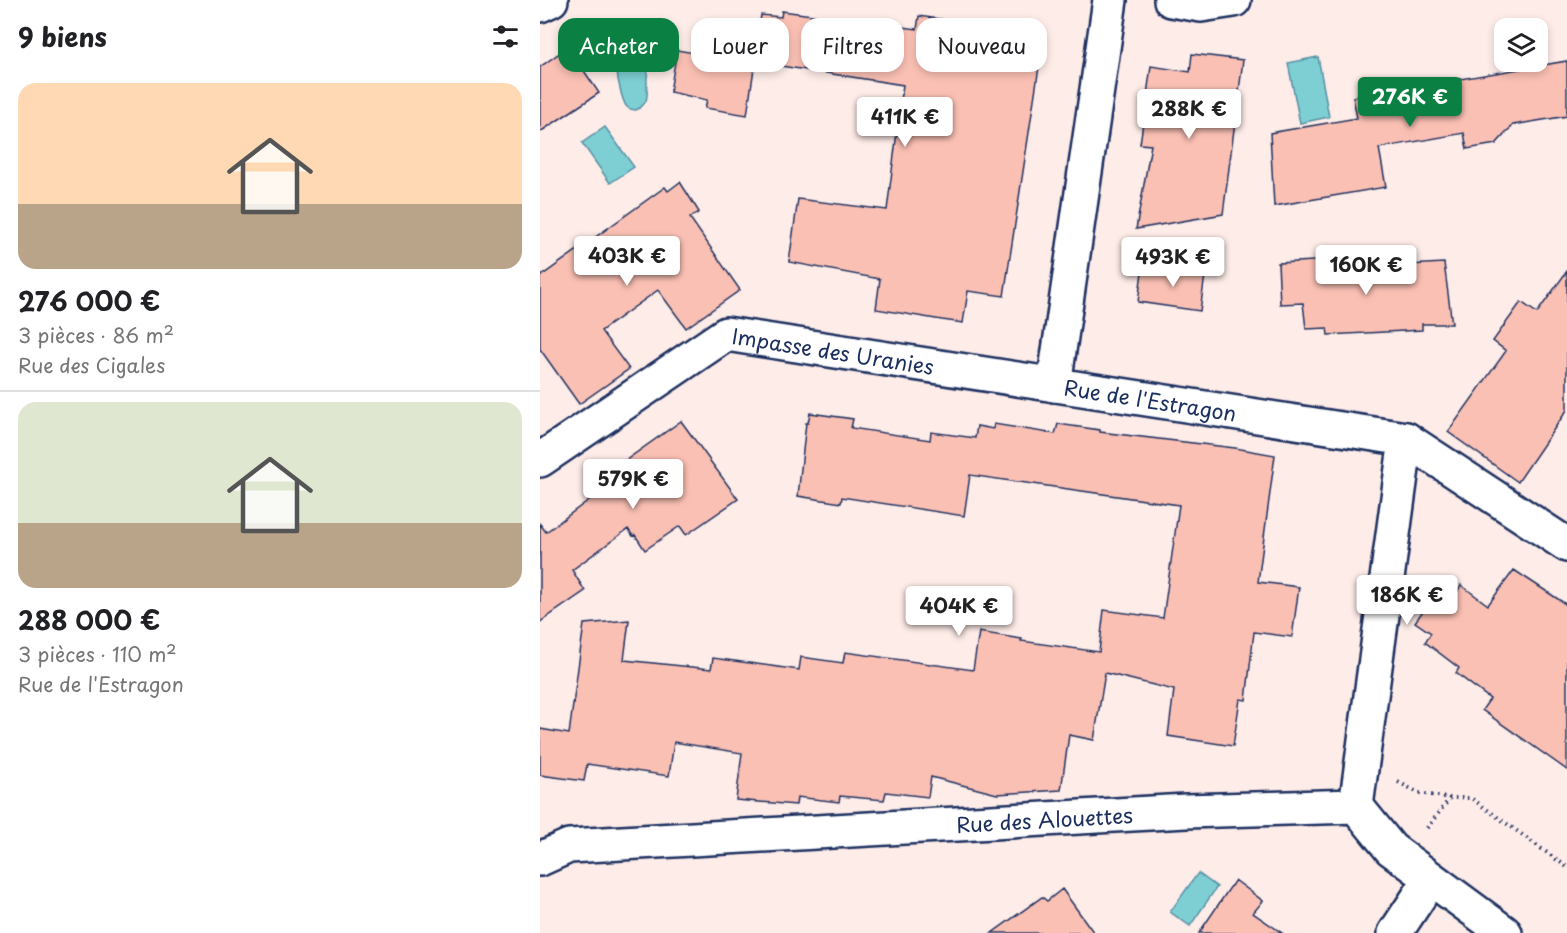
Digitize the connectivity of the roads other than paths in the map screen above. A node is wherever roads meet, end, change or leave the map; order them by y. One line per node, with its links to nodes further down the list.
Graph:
1 (551, 0): 5 (street)
2 (1110, 0): 6 (street, Rue de l'Estragon)
3 (1171, 0): 4 (street)
4 (1234, 0)
5 (540, 5)
6 (1054, 385): 7 (street, Rue de l'Estragon); 8 (street, Impasse des Uranies)
7 (1406, 439): 9 (street, Rue de l'Estragon); 10 (street)
8 (540, 460)
9 (1567, 545)
10 (1356, 806): 11 (street, Rue des Alouettes); 12 (street)
11 (540, 860)
12 (1430, 880): 13 (street); 14 (street)
13 (1395, 933)
14 (1505, 933)

